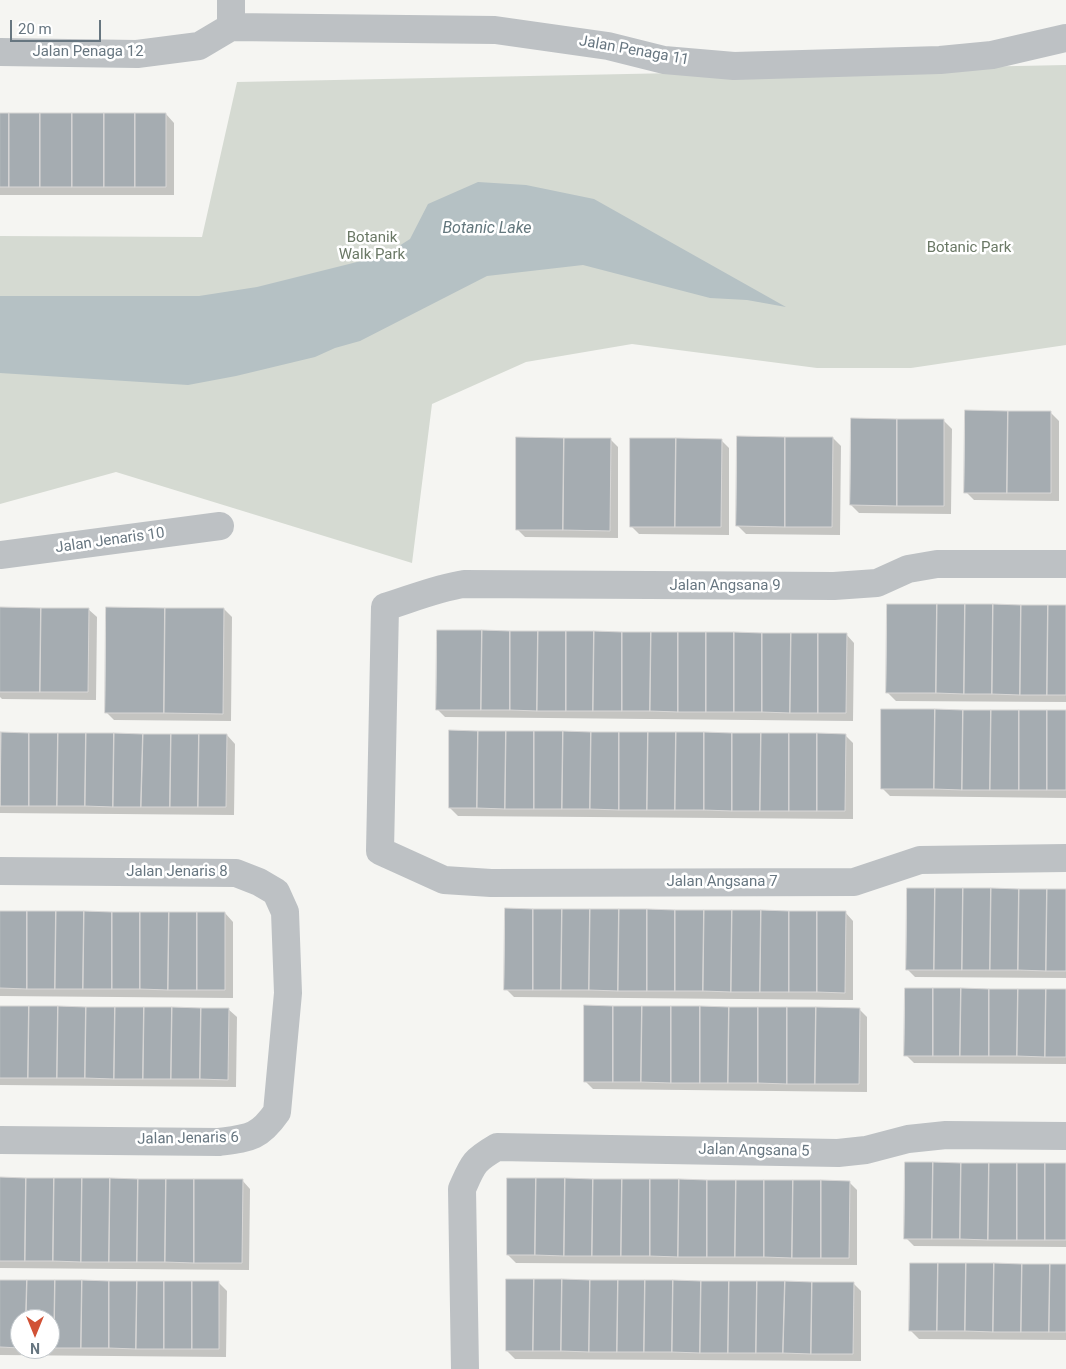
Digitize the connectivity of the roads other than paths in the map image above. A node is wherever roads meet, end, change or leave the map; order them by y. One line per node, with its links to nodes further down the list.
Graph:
1 (231, 0): 2 (street)
2 (231, 27): 3 (street, Jalan Penaga 11); 4 (street, Jalan Penaga 12)
3 (1066, 38)
4 (0, 52)
5 (220, 526): 6 (street, Jalan Jenaris 10)
6 (0, 556)
7 (1066, 564): 8 (street, Jalan Angsana 9)
8 (380, 851): 9 (street, Jalan Angsana 7)
9 (1066, 858)
10 (0, 871): 11 (street, Jalan Jenaris 8)
11 (288, 993): 13 (street, Jalan Jenaris 6)
12 (1066, 1136): 14 (street, Jalan Angsana 5)
13 (0, 1140)
14 (465, 1369)

